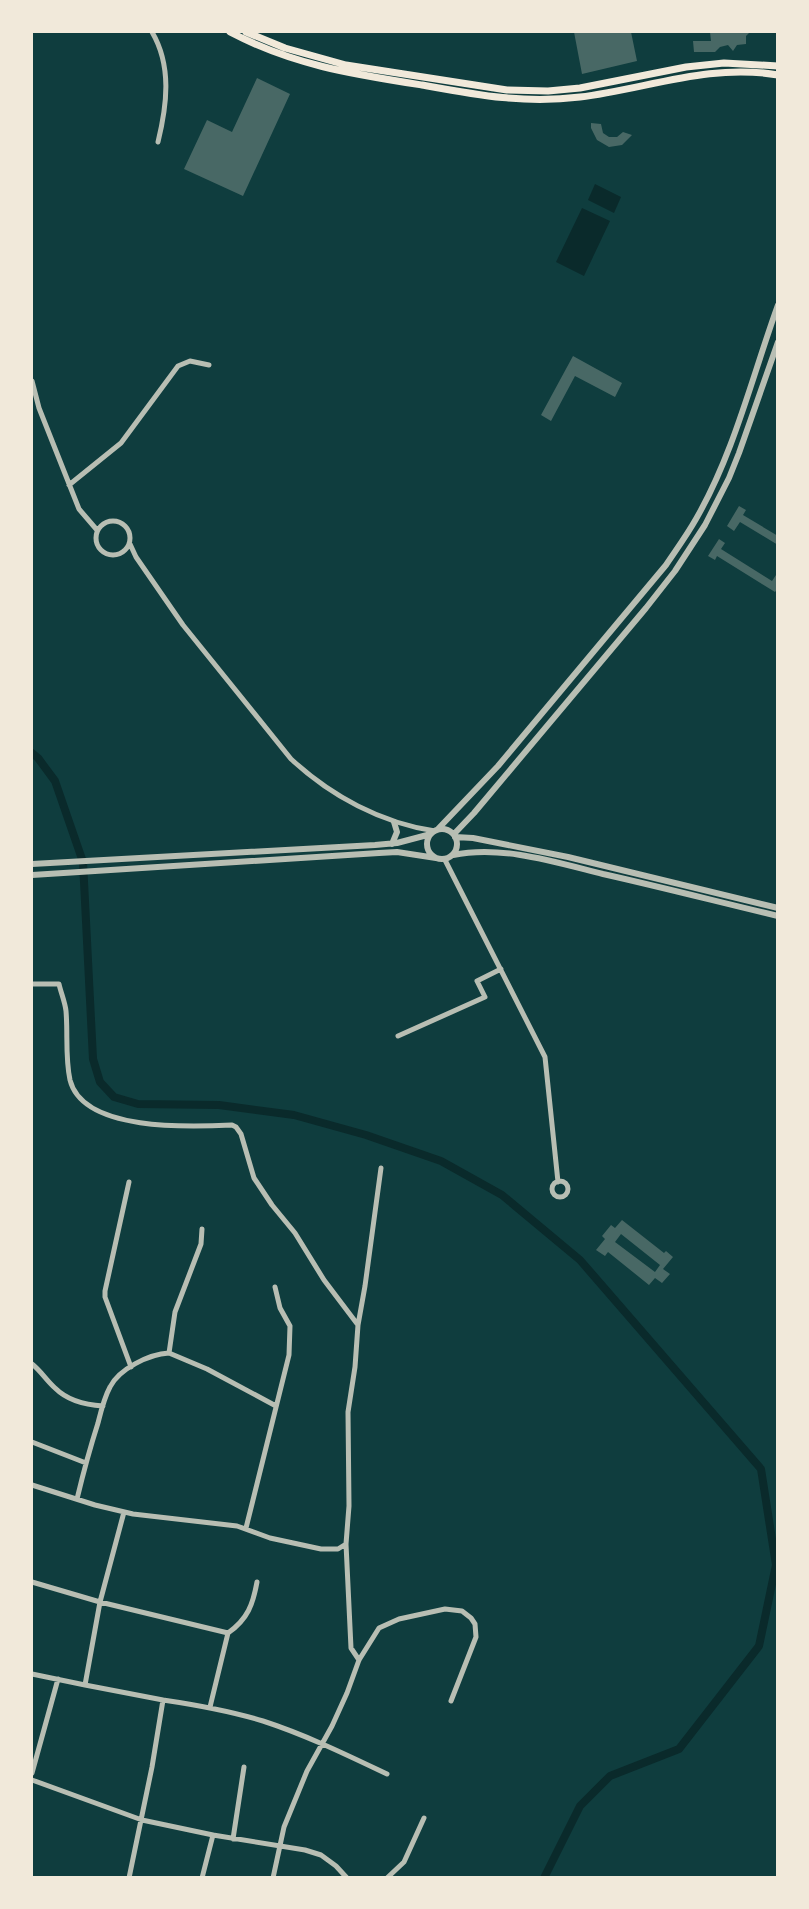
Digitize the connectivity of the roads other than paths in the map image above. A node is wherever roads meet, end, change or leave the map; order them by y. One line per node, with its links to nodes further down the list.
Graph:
1 (152, 32): 6 (street)
2 (230, 32): 5 (main road)
3 (246, 32): 4 (main road)
4 (777, 66)
5 (777, 75)
6 (158, 142)
7 (777, 305): 15 (street)
8 (777, 342): 16 (street)
9 (209, 365): 11 (street)
10 (32, 381): 11 (street)
11 (69, 484): 12 (street)
12 (97, 530): 13 (street); 13 (street)
13 (130, 544): 14 (street)
14 (394, 822): 15 (street); 17 (street)
15 (434, 831): 16 (street); 17 (street); 19 (street)
16 (454, 835): 18 (street); 23 (street)
17 (392, 844): 21 (street)
18 (453, 855): 20 (street); 24 (street)
19 (435, 858): 20 (street); 22 (street)
20 (445, 860): 25 (street)
21 (32, 864)
22 (32, 875)
23 (777, 908)
24 (777, 916)
25 (501, 969): 27 (street); 30 (street)
26 (32, 984): 33 (street)
27 (398, 1036)
28 (381, 1168): 33 (street)
29 (129, 1182): 36 (street)
30 (558, 1182)
31 (202, 1229): 34 (street)
32 (275, 1287): 38 (street)
33 (358, 1325): 45 (street)
34 (169, 1353): 36 (street); 38 (street)
35 (32, 1364): 37 (street)
36 (131, 1367): 37 (street)
37 (103, 1406): 40 (street)
38 (276, 1406): 44 (street)
39 (32, 1442): 40 (street)
40 (86, 1463): 42 (street)
41 (32, 1485): 42 (street)
42 (77, 1499): 43 (street)
43 (124, 1512): 44 (street); 48 (street)
44 (246, 1528): 45 (street)
45 (346, 1544): 50 (street)
46 (32, 1582): 48 (street)
47 (257, 1582): 49 (street)
48 (100, 1602): 49 (street); 53 (street)
49 (228, 1633): 56 (street)
50 (359, 1660): 55 (street); 57 (street)
51 (32, 1674): 52 (street)
52 (58, 1679): 53 (street); 59 (street)
53 (85, 1686): 54 (street)
54 (164, 1700): 56 (street); 63 (street)
55 (451, 1701)
56 (210, 1707): 57 (street)
57 (322, 1744): 60 (street); 66 (street)
58 (244, 1767): 65 (street)
59 (32, 1773)
60 (387, 1774)
61 (32, 1780): 63 (street)
62 (424, 1818): 71 (street)
63 (142, 1820): 64 (street); 67 (street)
64 (213, 1835): 65 (street); 68 (street)
65 (233, 1839): 66 (street)
66 (280, 1847): 69 (street); 70 (street)
67 (129, 1878)
68 (202, 1878)
69 (273, 1878)
70 (347, 1878)
71 (387, 1878)

